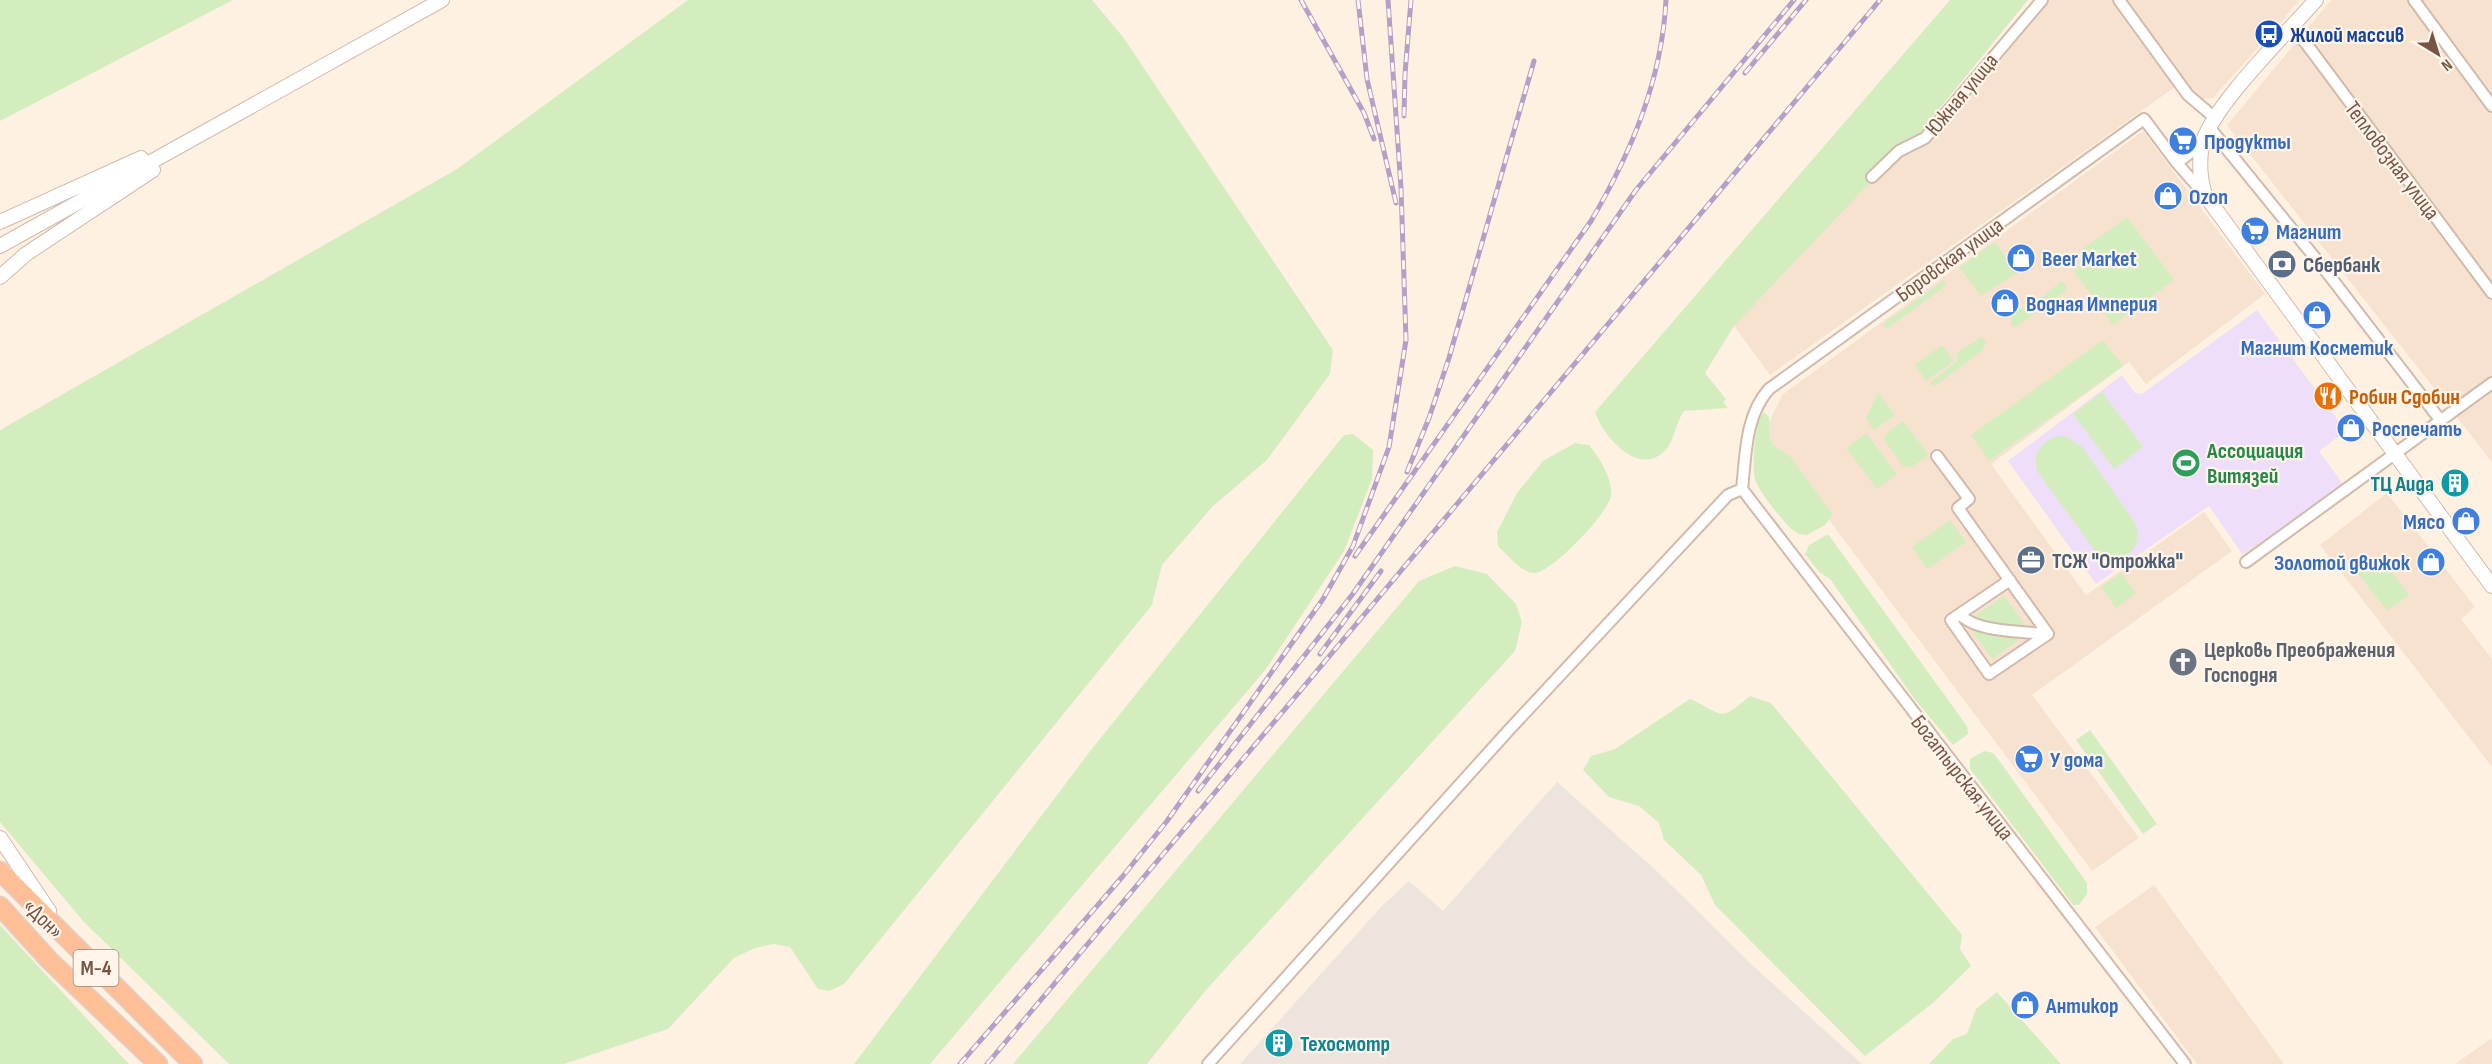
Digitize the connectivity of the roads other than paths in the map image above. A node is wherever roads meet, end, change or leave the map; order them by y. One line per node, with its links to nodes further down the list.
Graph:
1 (442, 0): 8 (street)
2 (2042, 0): 12 (street, Южная улица)
3 (2119, 0): 9 (street)
4 (2316, 0): 6 (street)
5 (2414, 0): 7 (street)
6 (2290, 30): 9 (street); 17 (street, Тепловозная улица)
7 (2492, 106)
8 (244, 110): 14 (street); 15 (street); 16 (street)
9 (2212, 123): 10 (street); 19 (street)
10 (2203, 143): 11 (street); 13 (street)
11 (2177, 163): 13 (street); 22 (street, Боровская улица)
12 (1872, 177)
13 (2205, 195): 21 (street)
14 (0, 222)
15 (0, 246)
16 (0, 277)
17 (2492, 292)
18 (2492, 383): 19 (street)
19 (2441, 422): 21 (street)
20 (1936, 456): 24 (street)
21 (2394, 456): 23 (street); 25 (street)
22 (1742, 489): 34 (street); 35 (street, Богатырская улица)
23 (2246, 562)
24 (2010, 580): 26 (street); 27 (street)
25 (2492, 586)
26 (1960, 614): 27 (street); 27 (street)
27 (2048, 634)
28 (0, 838): 31 (street)
29 (0, 871): 31 (highway, «Дон» / М-4)
30 (0, 906): 32 (highway, «Дон» / М-4)
31 (70, 943): 33 (highway, «Дон» / М-4)
32 (158, 1064)
33 (193, 1064)
34 (1208, 1064)
35 (2185, 1064)

